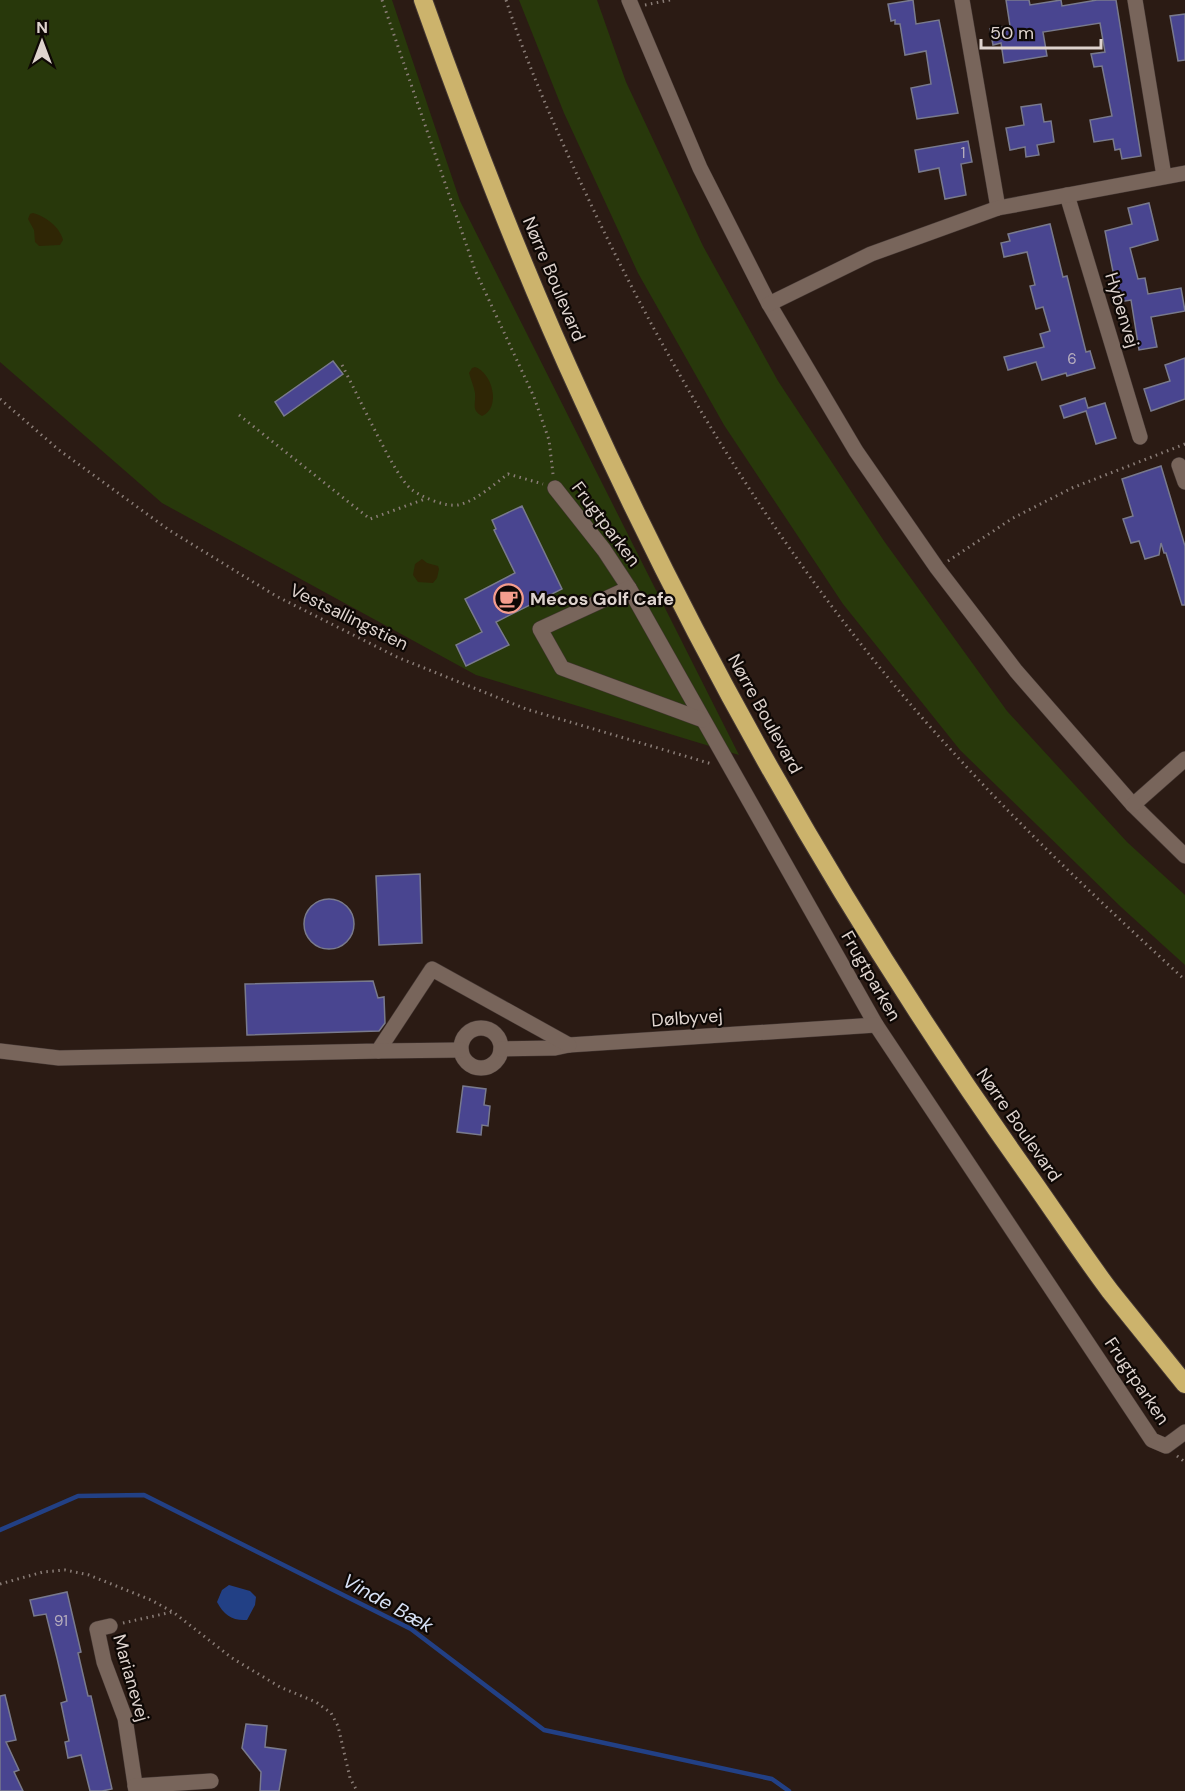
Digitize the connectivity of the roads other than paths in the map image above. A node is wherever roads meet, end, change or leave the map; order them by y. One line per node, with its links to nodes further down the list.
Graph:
1 (423, 0): 25 (highway, Nørre Boulevard)
2 (962, 0): 8 (street)
3 (1135, 0): 6 (street)
4 (630, 4): 9 (street)
5 (1185, 173): 6 (street)
6 (1164, 176): 7 (street)
7 (1067, 195): 8 (street); 10 (street, Hybenvej)
8 (998, 208): 9 (street)
9 (769, 304): 17 (street)
10 (1140, 437)
11 (1179, 465): 12 (street)
12 (1185, 482)
13 (555, 488): 14 (street, Frugtparken)
14 (629, 588): 15 (street, Frugtparken); 15 (street)
15 (703, 720): 19 (street, Frugtparken)
16 (1185, 759): 17 (street)
17 (1133, 805): 18 (street)
18 (1185, 856)
19 (876, 1025): 20 (street, Dølbyvej); 26 (street, Frugtparken)
20 (569, 1045): 21 (street, Dølbyvej); 24 (street)
21 (501, 1049): 22 (street); 22 (street)
22 (461, 1050): 24 (street)
23 (0, 1051): 24 (street)
24 (378, 1051)
25 (1185, 1384)
26 (1185, 1432)
27 (110, 1626): 29 (street, Marianevej)
28 (211, 1781): 29 (street, Marianevej)
29 (135, 1789)

